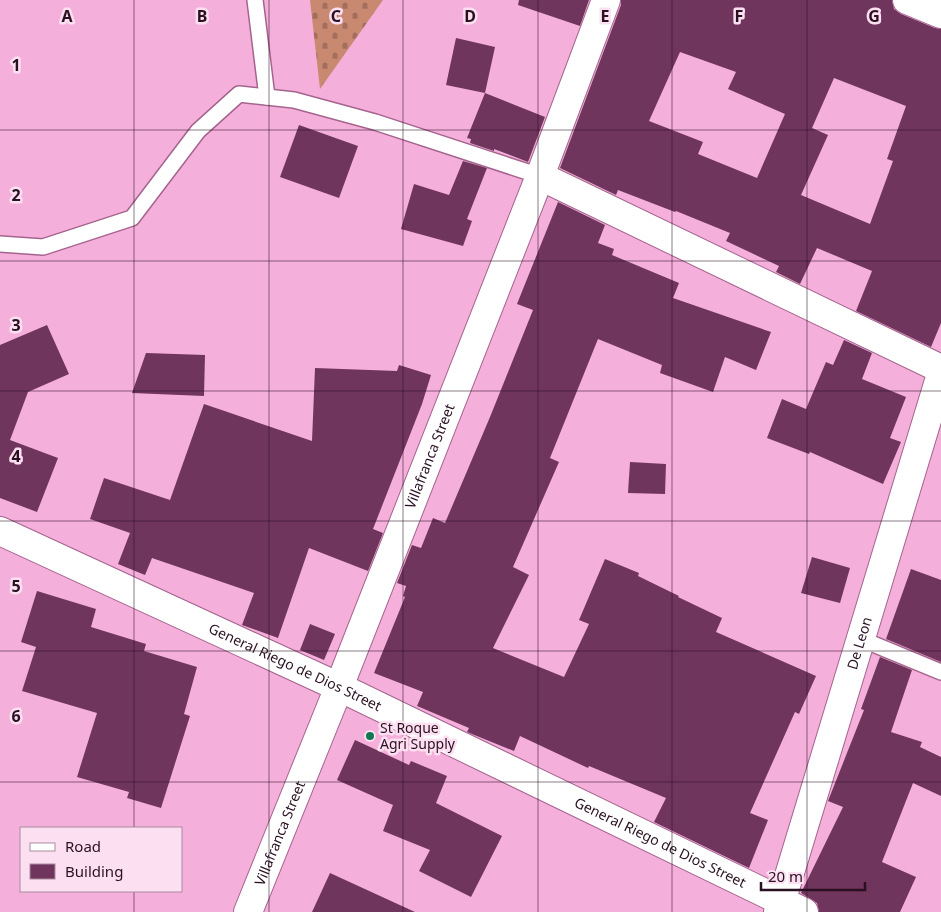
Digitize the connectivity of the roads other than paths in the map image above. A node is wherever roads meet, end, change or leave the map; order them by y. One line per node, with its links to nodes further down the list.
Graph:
1 (255, 0): 5 (lane)
2 (606, 0): 6 (street, Villafranca Street)
3 (907, 0): 4 (street)
4 (941, 14)
5 (267, 97): 6 (lane); 7 (lane)
6 (540, 176): 8 (street); 13 (street, Villafranca Street)
7 (0, 244)
8 (941, 369)
9 (941, 374): 11 (street, De Leon)
10 (0, 531): 13 (street, General Riego de Dios Street)
11 (861, 639): 12 (lane); 14 (street, De Leon)
12 (941, 672)
13 (339, 688): 14 (street, General Riego de Dios Street); 15 (street, Villafranca Street)
14 (788, 908)
15 (248, 912)

